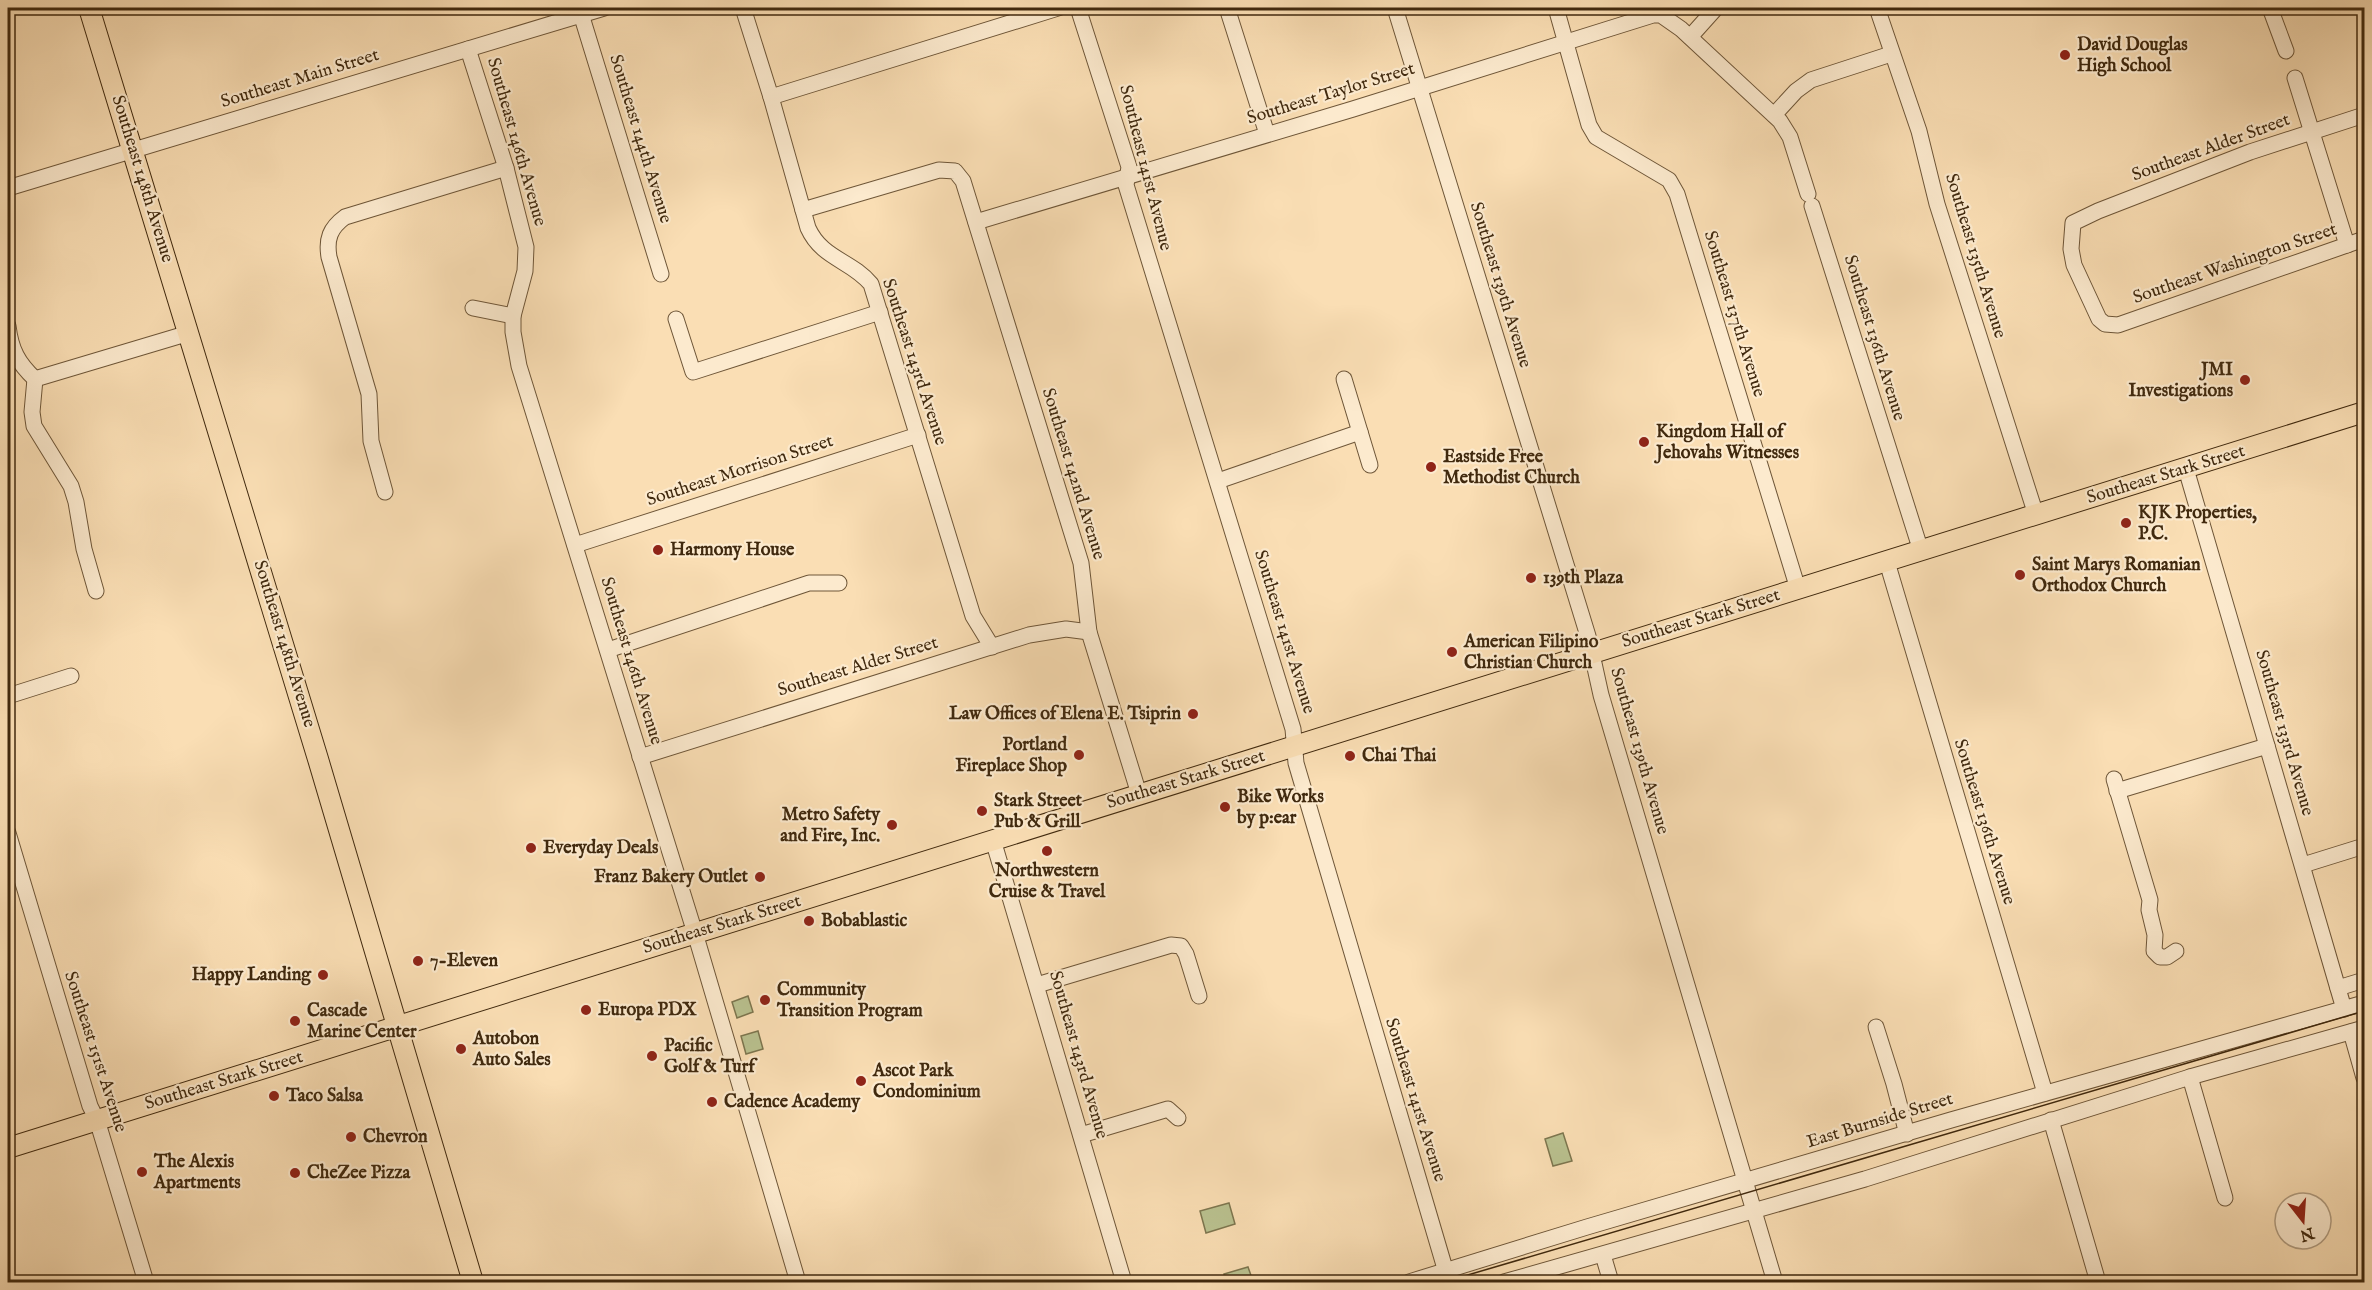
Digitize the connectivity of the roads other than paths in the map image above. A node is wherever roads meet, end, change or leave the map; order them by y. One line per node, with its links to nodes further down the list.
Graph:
1 (89, 8): 25 (main road, Southeast 148th Avenue)
2 (604, 8): 12 (street, Southeast Main Street)
3 (743, 8): 20 (street, Southeast 143rd Avenue)
4 (1058, 8): 20 (street)
5 (1078, 8): 27 (street, Southeast 141st Avenue)
6 (1227, 8): 24 (street)
7 (1395, 8): 19 (street, Southeast 139th Avenue)
8 (1556, 8): 14 (street)
9 (1716, 8): 13 (street)
10 (1876, 8): 17 (street, Southeast 135th Avenue)
11 (2270, 8): 16 (street)
12 (581, 15): 15 (street, Southeast Main Street); 33 (street, Southeast 144th Avenue)
13 (1690, 37): 14 (street, Southeast Taylor Street); 21 (street, Southeast 136th Avenue)
14 (1566, 42): 19 (street, Southeast Taylor Street); 55 (street, Southeast 137th Avenue)
15 (468, 49): 25 (street, Southeast Main Street); 26 (street, Southeast 146th Avenue)
16 (2286, 51)
17 (1891, 54): 21 (street); 50 (street, Southeast 135th Avenue)
18 (2295, 78): 23 (street)
19 (1420, 87): 24 (street, Southeast Taylor Street); 60 (street, Southeast 139th Avenue)
20 (771, 97): 29 (street, Southeast 143rd Avenue)
21 (1774, 115): 52 (street, Southeast 136th Avenue)
22 (2364, 115): 23 (street, Southeast Alder Street)
23 (2312, 131): 32 (street); 38 (street, Southeast Alder Street)
24 (1267, 134): 27 (street, Southeast Taylor Street)
25 (133, 150): 28 (street, Southeast Main Street); 40 (main road, Southeast 148th Avenue)
26 (506, 168): 36 (street, Southeast 146th Avenue); 49 (street)
27 (1127, 176): 30 (street, Southeast Taylor Street); 48 (street, Southeast 141st Avenue)
28 (8, 188)
29 (803, 210): 30 (street, Southeast 142nd Avenue); 35 (street, Southeast 143rd Avenue)
30 (976, 222): 57 (street, Southeast 142nd Avenue)
31 (2364, 239): 32 (street, Southeast Washington Street)
32 (2347, 245): 38 (street, Southeast Washington Street)
33 (662, 274)
34 (473, 308): 36 (street)
35 (880, 312): 37 (street); 45 (street, Southeast 143rd Avenue)
36 (513, 316): 51 (street, Southeast 146th Avenue)
37 (676, 319)
38 (2118, 325)
39 (8, 326): 41 (street)
40 (189, 333): 41 (street); 79 (main road, Southeast 148th Avenue)
41 (36, 379): 56 (street)
42 (1344, 379): 44 (street)
43 (2364, 412): 47 (main road, Southeast Stark Street)
44 (1360, 432): 46 (street); 48 (street)
45 (918, 435): 51 (street, Southeast Morrison Street); 58 (street, Southeast 143rd Avenue)
46 (1370, 465)
47 (2186, 469): 50 (main road, Southeast Stark Street); 64 (street, Southeast 133rd Avenue)
48 (1218, 481): 63 (street, Southeast 141st Avenue)
49 (385, 492)
50 (2036, 515): 52 (main road, Southeast Stark Street)
51 (575, 545): 59 (street, Southeast 146th Avenue)
52 (1921, 551): 53 (main road, Southeast Stark Street)
53 (1887, 562): 55 (main road, Southeast Stark Street); 84 (street, Southeast 136th Avenue)
54 (839, 583): 59 (street)
55 (1798, 589): 60 (main road, Southeast Stark Street)
56 (96, 591)
57 (1089, 632): 58 (street, Southeast Alder Street); 66 (street, Southeast 142nd Avenue)
58 (992, 646): 65 (street, Southeast Alder Street)
59 (608, 650): 65 (street, Southeast 146th Avenue)
60 (1591, 654): 63 (main road, Southeast Stark Street); 91 (street, Southeast 139th Avenue)
61 (71, 676): 62 (street)
62 (8, 696)
63 (1295, 746): 66 (main road, Southeast Stark Street); 94 (street, Southeast 141st Avenue)
64 (2267, 747): 70 (street, Southeast 133rd Avenue); 72 (street)
65 (640, 757): 71 (street, Southeast 146th Avenue)
66 (1139, 794): 68 (main road, Southeast Stark Street)
67 (8, 833): 86 (street, Southeast 151st Avenue)
68 (993, 840): 71 (main road, Southeast Stark Street); 74 (street, Southeast 143rd Avenue)
69 (2364, 846): 70 (street)
70 (2303, 865): 75 (street, Southeast 133rd Avenue)
71 (695, 933): 79 (main road, Southeast Stark Street); 97 (street, Southeast 146th Avenue)
72 (2176, 951)
73 (2364, 980): 75 (street)
74 (1037, 984): 76 (street); 89 (street, Southeast 143rd Avenue)
75 (2338, 988): 78 (street, Southeast 133rd Avenue)
76 (1199, 996)
77 (2364, 1002): 78 (street, East Burnside Street)
78 (2344, 1008): 84 (street, East Burnside Street)
79 (397, 1026): 86 (main road, Southeast Stark Street); 96 (main road, Southeast 148th Avenue)
80 (1876, 1028): 88 (street)
81 (2358, 1030): 82 (street, East Burnside Street); 83 (street)
82 (2190, 1077): 87 (street, East Burnside Street); 92 (street)
83 (2364, 1078)
84 (2044, 1093): 88 (street, East Burnside Street)
85 (1178, 1118): 89 (street)
86 (97, 1120): 90 (main road, Southeast Stark Street); 95 (street, Southeast 151st Avenue)
87 (2051, 1120): 91 (street, East Burnside Street); 103 (street)
88 (1907, 1134): 91 (street, East Burnside Street)
89 (1081, 1136): 98 (street, Southeast 143rd Avenue)
90 (8, 1149)
91 (1748, 1196): 93 (street, East Burnside Street); 94 (street, East Burnside Street); 102 (street, Southeast 139th Avenue)
92 (2225, 1198)
93 (1603, 1255): 100 (street, East Burnside Street); 101 (street)
94 (1446, 1272): 99 (street, East Burnside Street)
95 (146, 1282)
96 (472, 1282)
97 (798, 1282)
98 (1124, 1282)
99 (1409, 1282)
100 (1504, 1282)
101 (1611, 1282)
102 (1775, 1282)
103 (2098, 1282)

